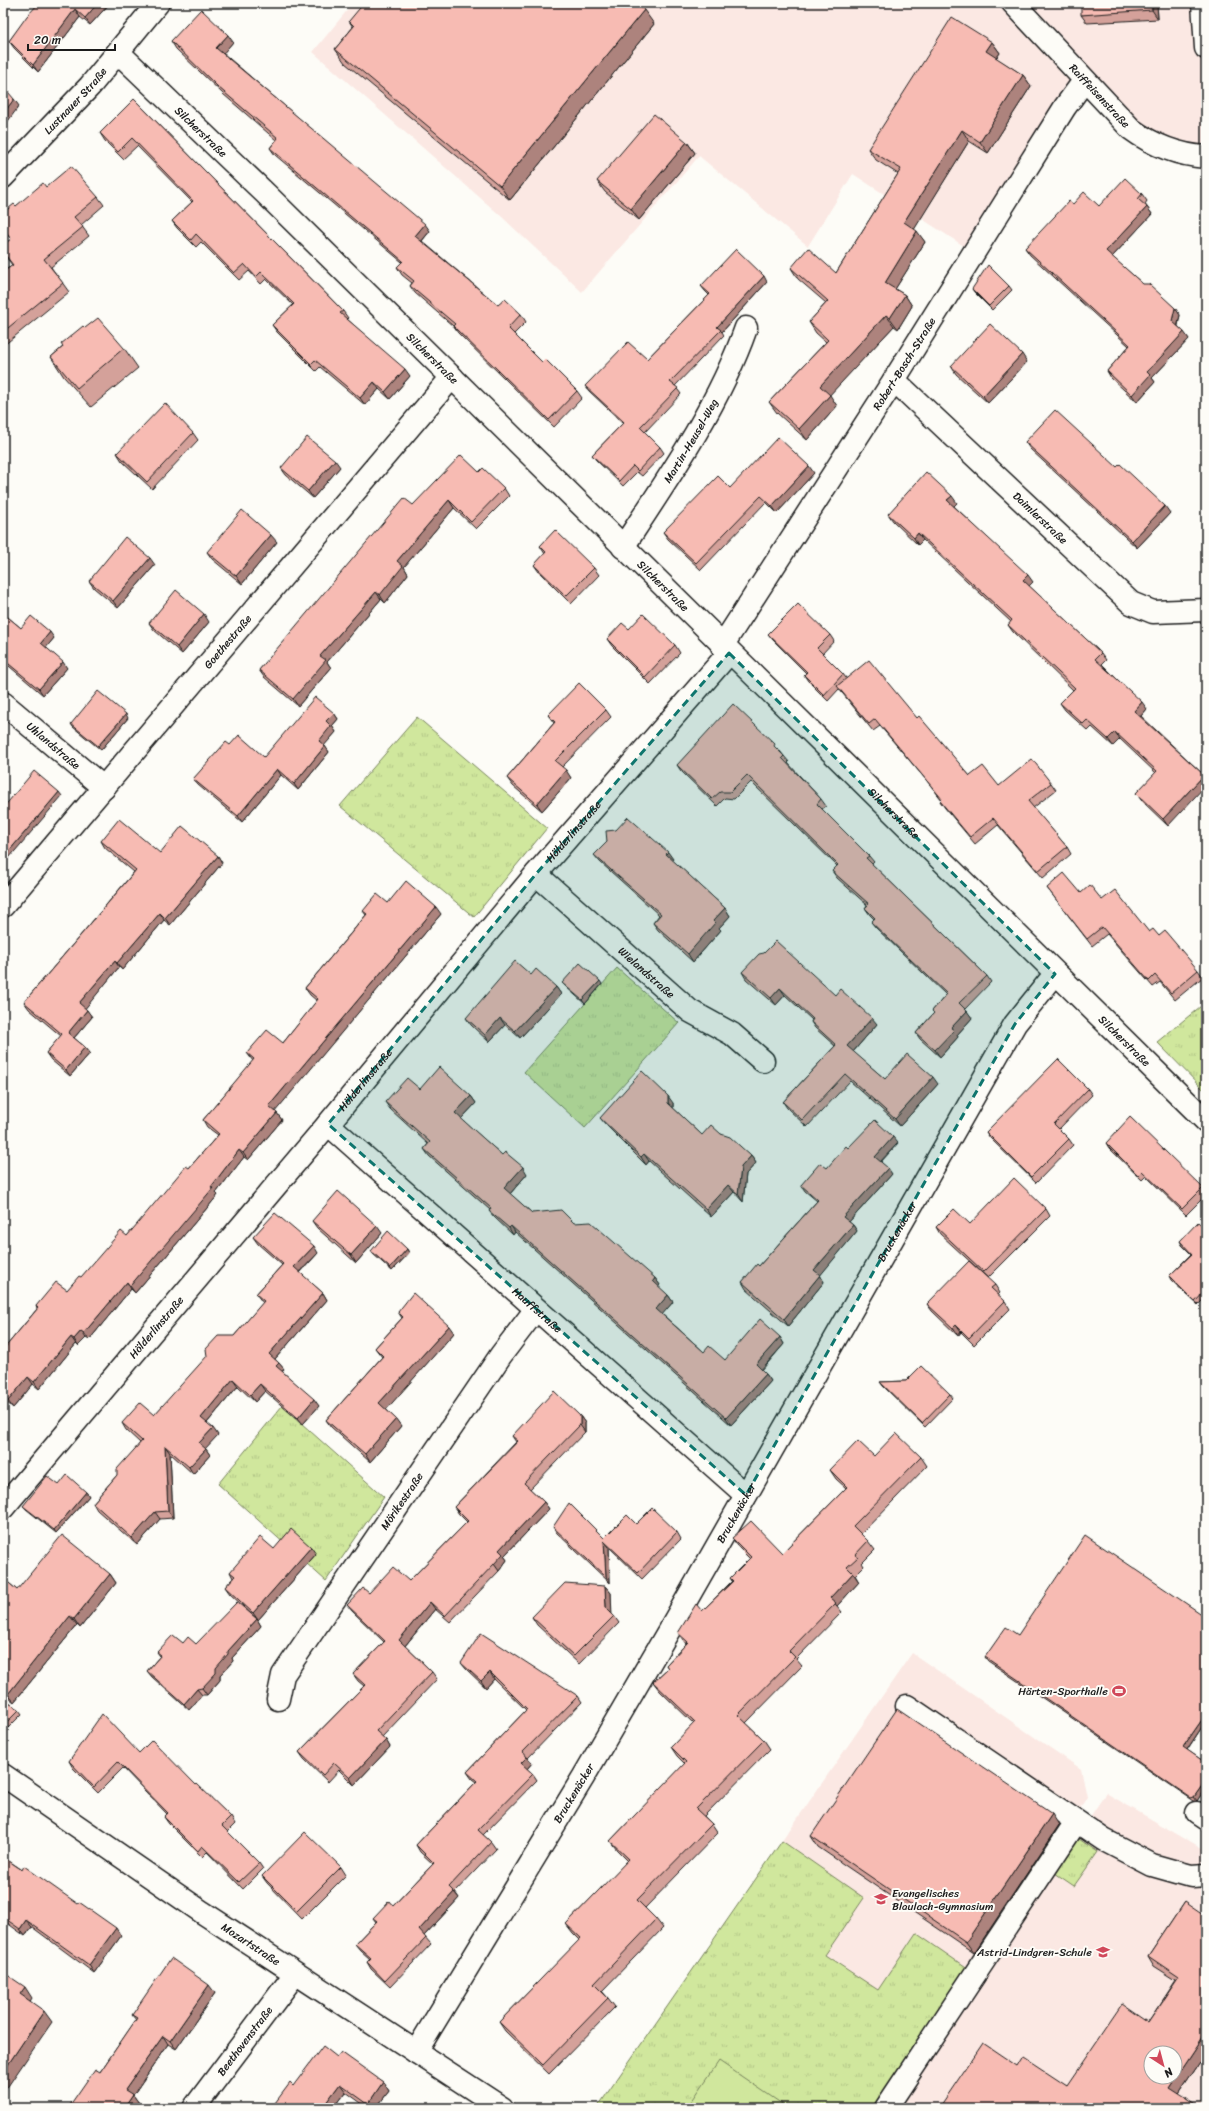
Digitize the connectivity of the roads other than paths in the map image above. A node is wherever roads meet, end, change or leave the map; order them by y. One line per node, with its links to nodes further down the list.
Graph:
1 (158, 3): 5 (street, Lustnauer Straße)
2 (1013, 3): 6 (street, Raiffeisenstraße)
3 (1203, 3): 4 (street)
4 (1206, 48)
5 (118, 52): 8 (street, Lustnauer Straße); 10 (street, Silcherstraße)
6 (1084, 81): 7 (street, Raiffeisenstraße); 11 (street, Robert-Bosch-Straße)
7 (1206, 157)
8 (3, 178)
9 (746, 328): 12 (street, Martin-Heusel-Weg)
10 (452, 377): 12 (street, Silcherstraße); 16 (street, Goethestraße)
11 (894, 380): 13 (street, Daimlerstraße); 14 (street, Robert-Bosch-Straße)
12 (623, 547): 14 (street, Silcherstraße)
13 (1206, 610)
14 (726, 649): 17 (street, Hölderlinstraße); 19 (street, Silcherstraße)
15 (3, 703): 16 (street, Uhlandstraße)
16 (104, 788): 18 (street, Goethestraße)
17 (536, 874): 20 (street, Wielandstraße); 22 (street, Hölderlinstraße)
18 (3, 906)
19 (1056, 974): 21 (street, Silcherstraße); 24 (street, Bruckenäcker)
20 (763, 1061)
21 (1206, 1121)
22 (328, 1124): 23 (street, Hauffstraße); 25 (street, Hölderlinstraße)
23 (536, 1309): 24 (street, Hauffstraße); 26 (street, Mörikestraße)
24 (746, 1495): 32 (street, Bruckenäcker)
25 (3, 1508)
26 (278, 1699)
27 (907, 1706): 29 (street)
28 (3, 1775): 31 (street, Mozartstraße)
29 (1076, 1822): 30 (street); 35 (street)
30 (1206, 1875)
31 (295, 1974): 32 (street, Mozartstraße); 33 (street, Beethovenstraße)
32 (416, 2052): 34 (street, Mozartstraße)
33 (194, 2108)
34 (502, 2108)
35 (886, 2108)

